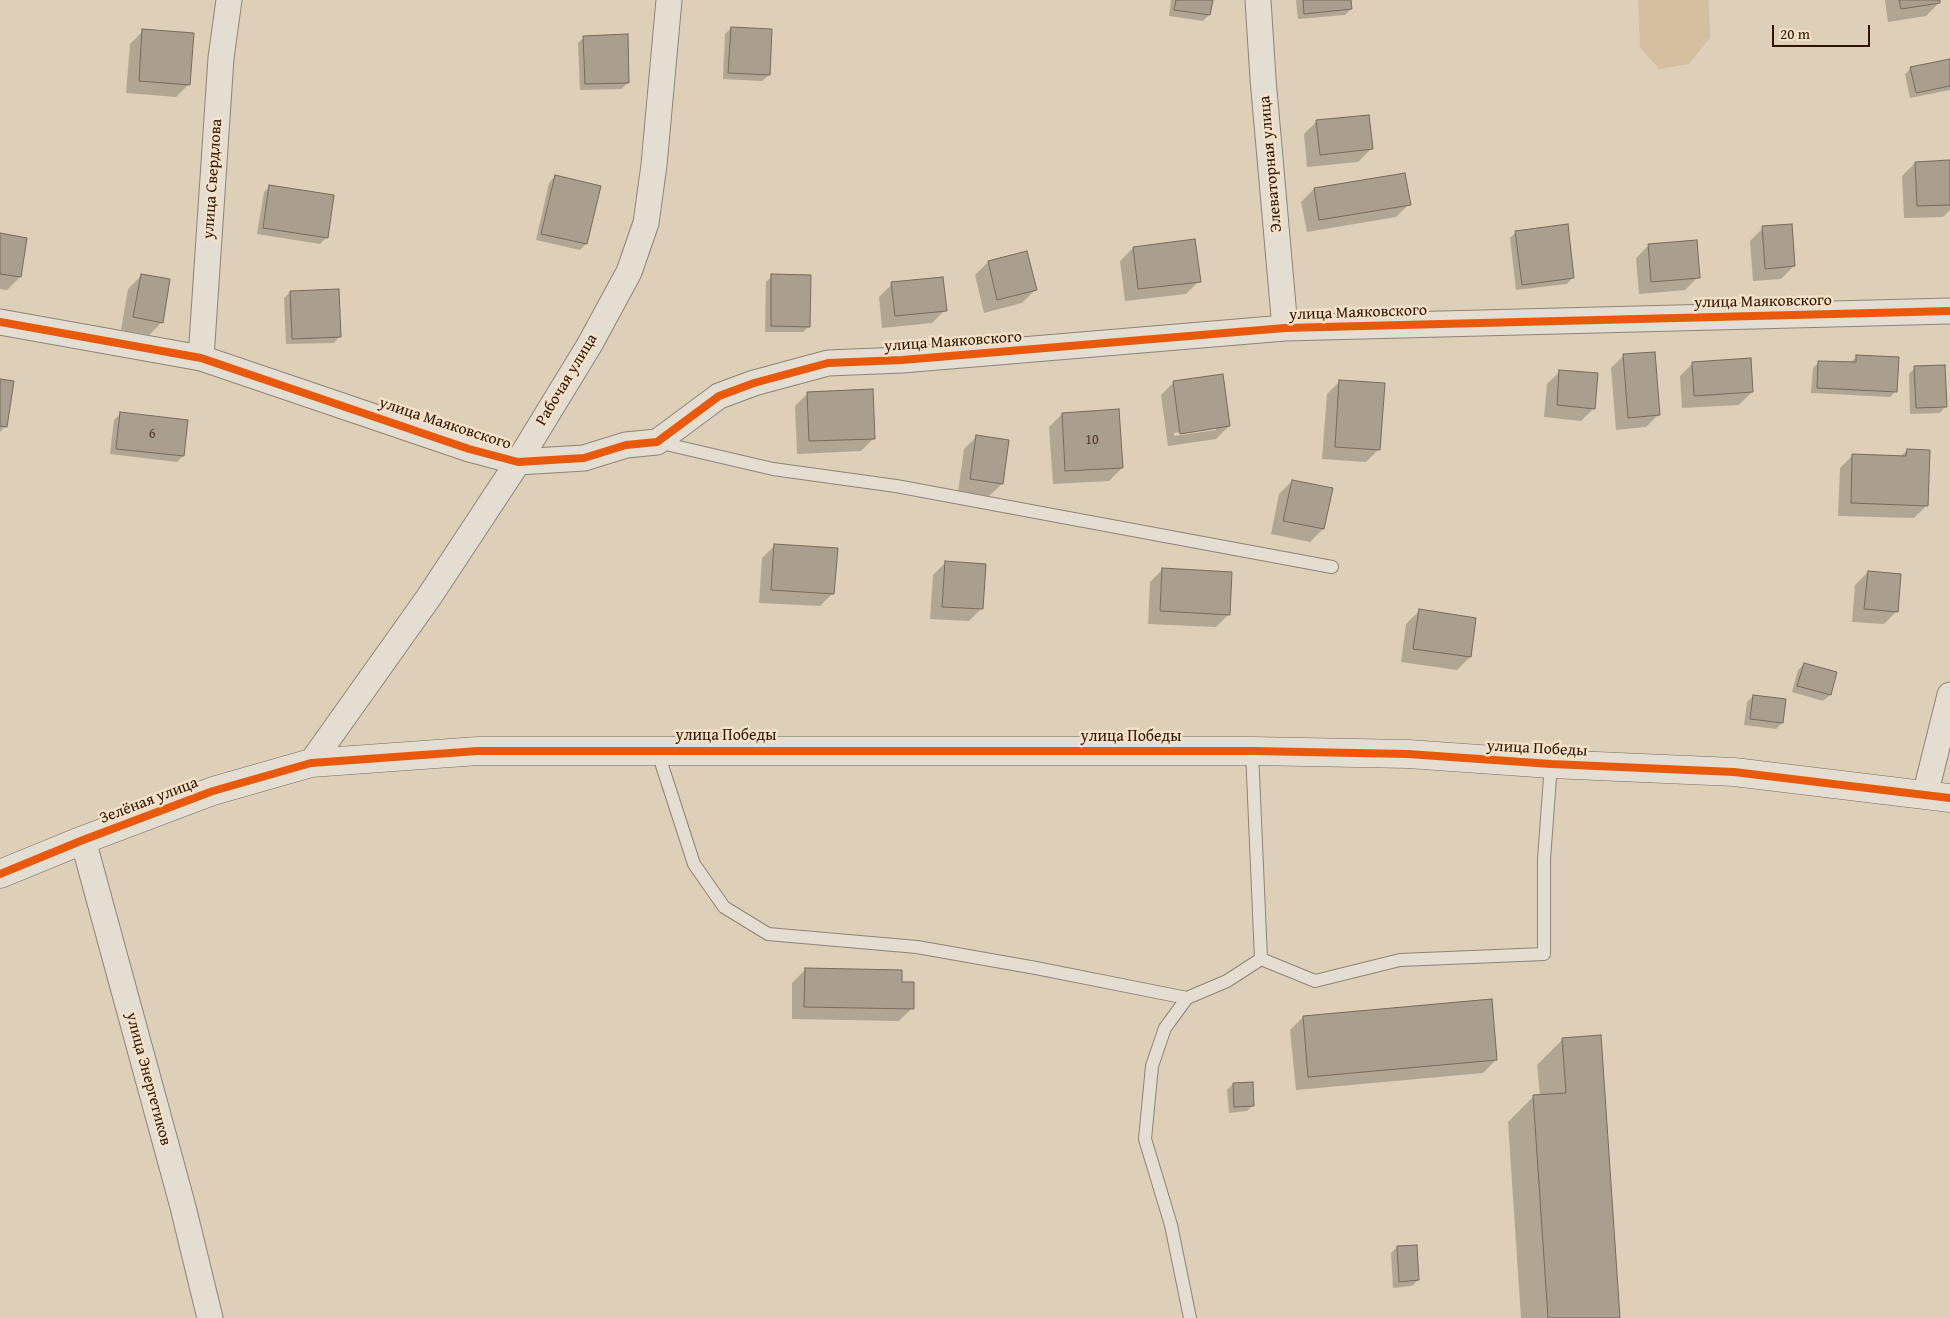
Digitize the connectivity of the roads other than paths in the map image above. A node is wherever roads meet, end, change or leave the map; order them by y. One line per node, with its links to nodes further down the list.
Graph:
1 (229, 0): 7 (street, улица Свердлова)
2 (669, 0): 9 (street, Рабочая улица)
3 (1258, 0): 6 (street, Элеваторная улица)
4 (1950, 311): 6 (street, улица Маяковского)
5 (0, 322): 7 (street, улица Маяковского)
6 (1286, 328): 8 (street, улица Маяковского)
7 (202, 358): 9 (street, улица Маяковского)
8 (657, 442): 9 (street, улица Маяковского); 10 (lane)
9 (518, 462): 14 (street, Рабочая улица)
10 (1332, 567)
11 (1950, 695): 16 (street)
12 (657, 750): 13 (street, улица Победы); 14 (street, улица Победы); 20 (lane)
13 (1252, 751): 15 (street, улица Победы); 19 (lane)
14 (311, 764): 17 (street, Зелёная улица)
15 (1551, 764): 16 (street, улица Победы); 19 (lane)
16 (1937, 797)
17 (82, 840): 18 (street, Зелёная улица); 21 (street, улица Энергетиков)
18 (0, 874)
19 (1261, 959): 20 (lane)
20 (1187, 998): 22 (lane)
21 (210, 1318)
22 (1190, 1318)

